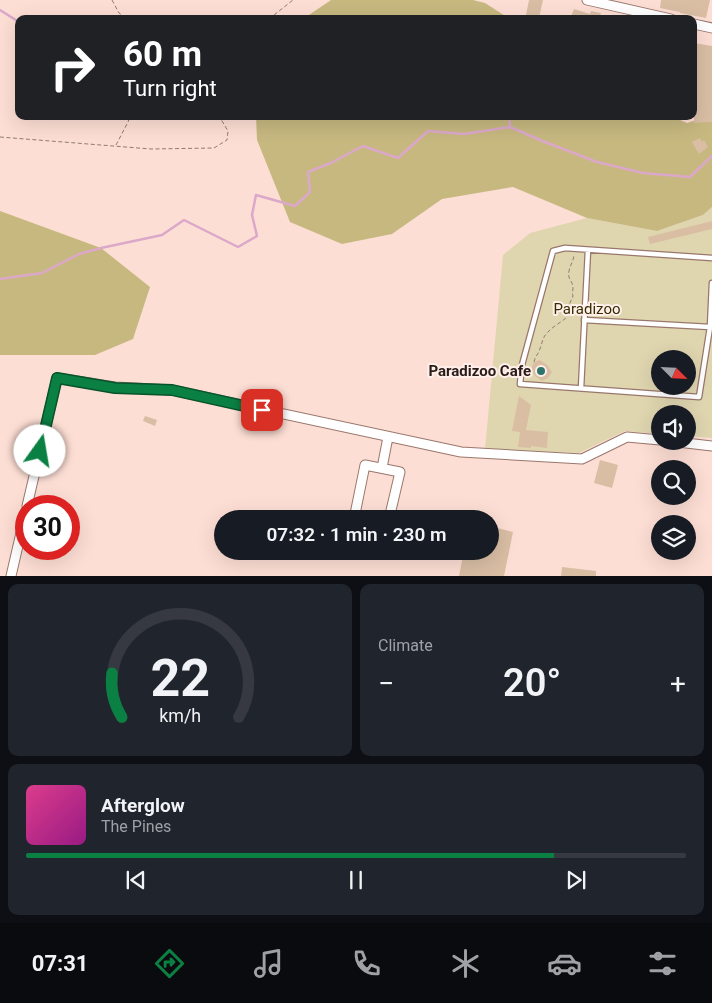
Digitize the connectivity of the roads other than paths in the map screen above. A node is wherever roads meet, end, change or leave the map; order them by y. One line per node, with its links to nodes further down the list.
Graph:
1 (587, 0): 2 (street)
2 (653, 15)
3 (697, 25): 4 (street)
4 (712, 28)
5 (588, 250): 6 (lane); 8 (lane); 10 (lane)
6 (712, 258)
7 (712, 283): 9 (lane)
8 (584, 320): 9 (lane); 10 (lane)
9 (710, 326): 10 (lane)
10 (580, 388)
11 (388, 437): 12 (street); 15 (street); 16 (street)
12 (651, 439)
13 (696, 444): 14 (street)
14 (712, 446)
15 (382, 468): 17 (street); 18 (street)
16 (30, 495)
17 (356, 510)
18 (391, 510)
19 (15, 559): 20 (street)
20 (11, 576)

